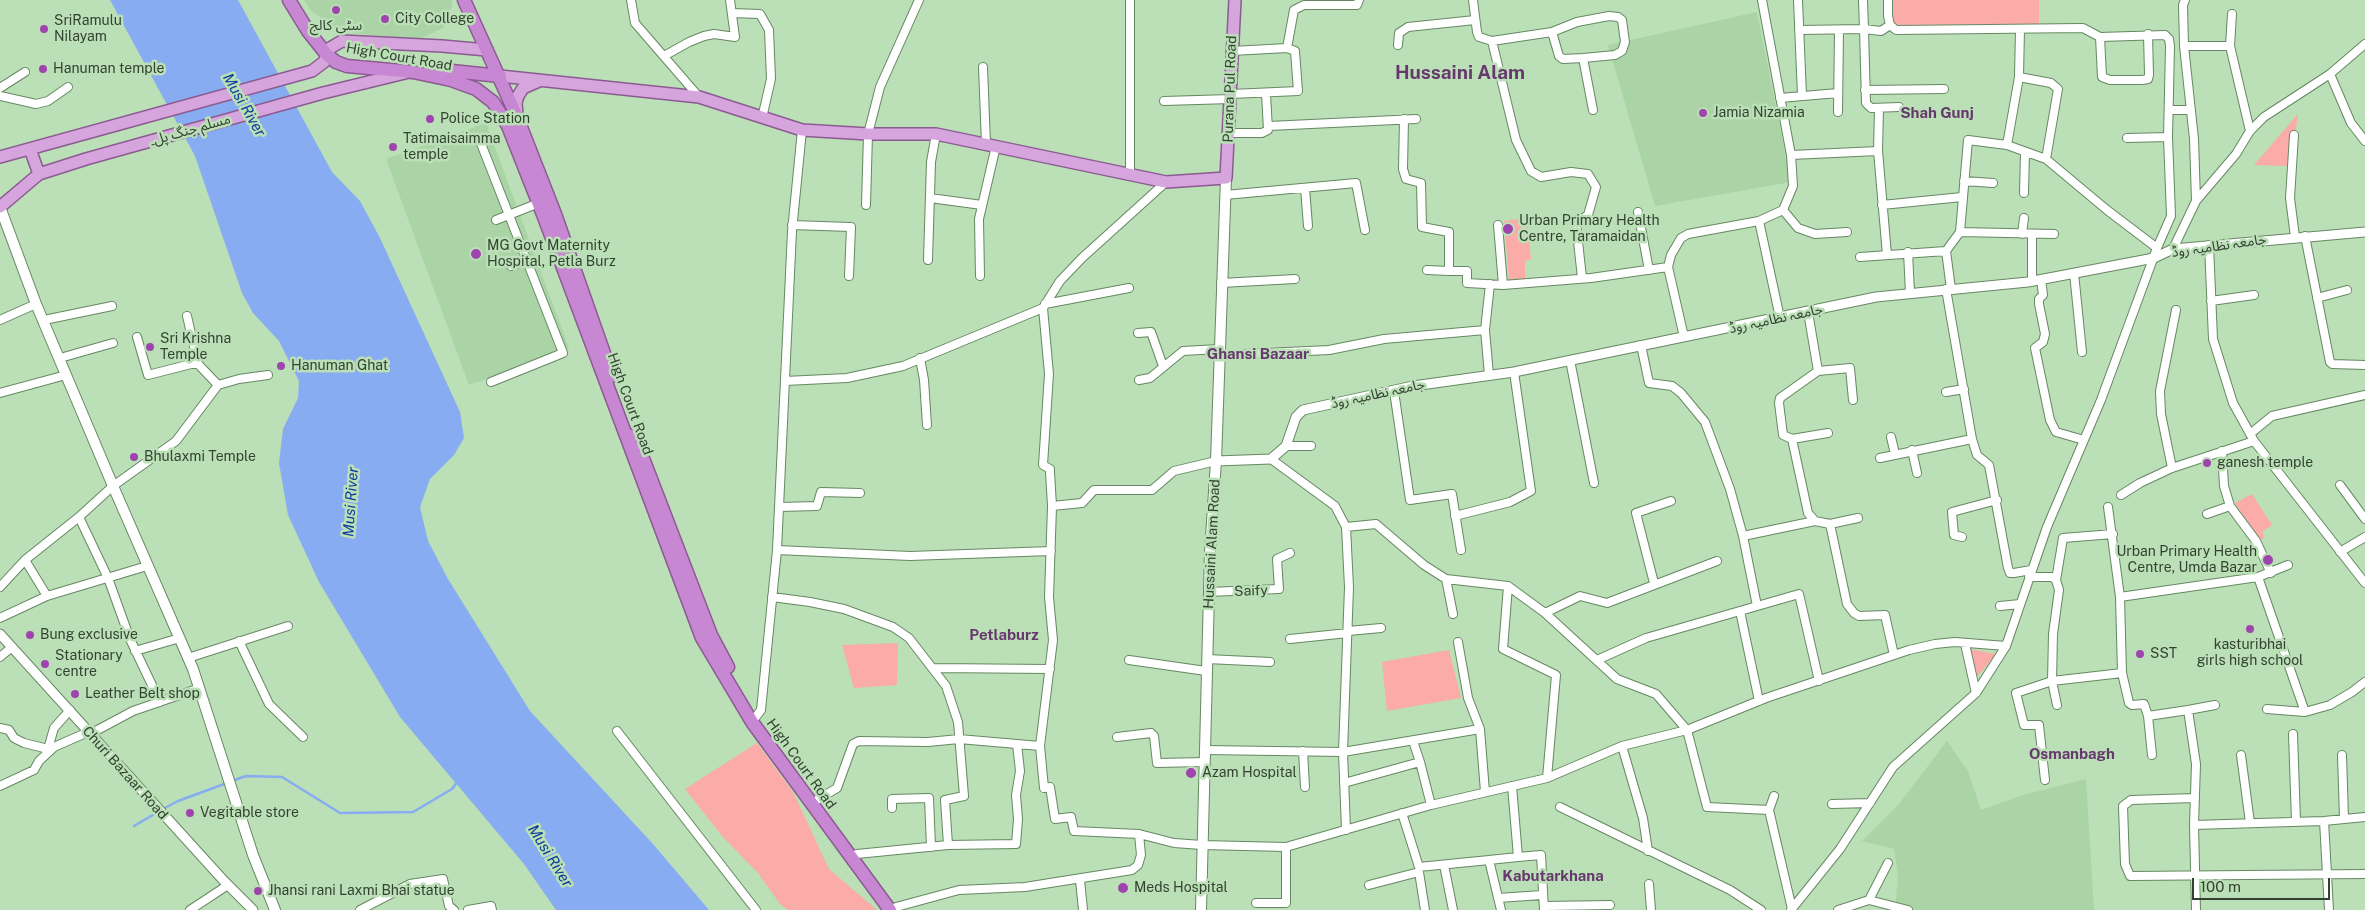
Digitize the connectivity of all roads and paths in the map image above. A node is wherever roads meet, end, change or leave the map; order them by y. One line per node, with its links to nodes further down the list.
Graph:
1 (289, 0): 34 (highway, High Court Road)
2 (464, 0): 32 (highway, High Court Road)
3 (631, 0): 35 (street)
4 (730, 0): 15 (street)
5 (919, 0): 70 (street)
6 (1130, 0): 86 (street)
7 (1235, 0): 33 (main road, Purana Pul Road)
8 (1359, 0): 31 (street)
9 (1473, 0): 17 (street)
10 (1762, 0): 54 (street)
11 (1798, 0): 21 (street)
12 (1863, 0): 19 (street)
13 (1888, 0): 18 (street)
14 (2185, 0): 29 (street)
15 (732, 13): 35 (street); 63 (street)
16 (2232, 14): 30 (street)
17 (1475, 20): 26 (street); 28 (street)
18 (1890, 25): 19 (street); 20 (street)
19 (1864, 29): 22 (street); 47 (street)
20 (2020, 29): 25 (street); 42 (street)
21 (1799, 30): 22 (street); 52 (street)
22 (1839, 30): 48 (street)
23 (1552, 32): 26 (street); 36 (street); 36 (street)
24 (2148, 34): 25 (street); 25 (street); 59 (street)
25 (2100, 37)
26 (1492, 41): 138 (street)
27 (2365, 44): 40 (street)
28 (1398, 45)
29 (2184, 46): 30 (street); 60 (street)
30 (2230, 46): 68 (street)
31 (1287, 48): 33 (street); 49 (street)
32 (487, 50): 34 (main road); 41 (highway, High Court Road)
33 (1232, 51): 51 (main road, Purana Pul Road)
34 (327, 55): 39 (highway, High Court Road); 79 (main road, مسلم جنگ پل۔)
35 (664, 56): 53 (street)
36 (1583, 58): 58 (street)
37 (983, 67): 77 (street)
38 (25, 72): 45 (street)
39 (420, 73): 41 (highway); 85 (main road, مسلم جنگ پل۔); 97 (highway, High Court Road)
40 (2330, 74): 68 (street); 76 (street)
41 (500, 76): 43 (main road); 62 (highway, High Court Road)
42 (2019, 77): 78 (street); 84 (street)
43 (548, 80): 53 (main road); 62 (main road)
44 (68, 87): 50 (street)
45 (0, 88)
46 (1944, 89): 47 (street)
47 (1866, 90): 57 (street)
48 (1838, 93): 52 (street); 61 (street)
49 (1266, 94): 51 (street); 66 (street)
50 (0, 96)
51 (1231, 96): 55 (street); 69 (main road, Purana Pul Road)
52 (1802, 96): 54 (street)
53 (699, 97): 63 (main road)
54 (1780, 98): 82 (street)
55 (1164, 102)
56 (1899, 107): 57 (street)
57 (1879, 108): 80 (street)
58 (1593, 110)
59 (2169, 110): 60 (street); 73 (street)
60 (2191, 110): 96 (street)
61 (1838, 112)
62 (517, 117): 297 (highway, High Court Road)
63 (762, 118): 67 (main road)
64 (1404, 119): 65 (street); 66 (street); 134 (street)
65 (1416, 119)
66 (1269, 126): 69 (street)
67 (802, 130): 70 (main road); 108 (street)
68 (2250, 131): 96 (street)
69 (1229, 133): 87 (main road, Purana Pul Road)
70 (868, 134): 71 (main road); 98 (street)
71 (936, 134): 77 (main road); 95 (street)
72 (2294, 135): 119 (street)
73 (2168, 137): 74 (street); 121 (street)
74 (2127, 138)
75 (480, 141): 104 (street)
76 (2365, 141)
77 (991, 145): 86 (main road); 99 (street)
78 (2007, 145): 81 (street); 88 (street)
79 (30, 149): 83 (main road, مسلم جنگ پل۔); 85 (main road)
80 (1878, 151): 82 (street); 100 (street)
81 (2025, 152): 84 (street); 92 (street)
82 (1791, 155): 102 (street)
83 (0, 157)
84 (2046, 159): 121 (street)
85 (39, 174): 101 (main road)
86 (1130, 176): 89 (main road)
87 (1226, 178): 89 (main road); 93 (main road, Hussaini Alam Road)
88 (1964, 181): 90 (street); 94 (street)
89 (1166, 182): 153 (street)
90 (1993, 183)
91 (1305, 188): 93 (street); 110 (street); 111 (street)
92 (2024, 193)
93 (1225, 195): 141 (main road, Hussaini Alam Road)
94 (1962, 197): 100 (street); 113 (street)
95 (930, 198): 99 (street); 129 (street)
96 (2196, 202): 122 (street)
97 (539, 203): 104 (street); 297 (highway, High Court Road)
98 (866, 205)
99 (982, 205): 137 (street)
100 (1882, 205): 125 (street)
101 (0, 207): 151 (main road)
102 (1783, 210): 107 (street); 112 (street)
103 (1638, 212): 133 (street)
104 (508, 215): 106 (street); 128 (street)
105 (2024, 218): 115 (street)
106 (496, 220)
107 (1759, 221): 131 (street); 157 (street)
108 (792, 225): 136 (street); 181 (street)
109 (1498, 225): 143 (street)
110 (1308, 226)
111 (1365, 230)
112 (1847, 232)
113 (1960, 232): 115 (street); 123 (street)
114 (2365, 232): 118 (street, جامعہ نظامیہ روڈ)
115 (2022, 234): 116 (street)
116 (2032, 234): 117 (street); 140 (street)
117 (2054, 234)
118 (2306, 236): 119 (street, جامعہ نظامیہ روڈ); 149 (street)
119 (2295, 237): 120 (street, جامعہ نظامیہ روڈ)
120 (2209, 245): 122 (street, جامعہ نظامیہ روڈ); 150 (street)
121 (2157, 248): 127 (street)
122 (2173, 249): 127 (street, جامعہ نظامیہ روڈ)
123 (1946, 251): 124 (street); 145 (street)
124 (1908, 252): 125 (street); 147 (street)
125 (1887, 255): 126 (street)
126 (1860, 257)
127 (2154, 258): 135 (street, جامعہ نظامیہ روڈ); 196 (street)
128 (526, 260): 130 (street); 182 (street)
129 (928, 260)
130 (511, 266)
131 (1668, 266): 133 (street); 163 (street)
132 (1427, 270): 134 (street)
133 (1648, 270): 138 (street)
134 (1449, 271): 142 (street)
135 (2074, 273): 140 (street, جامعہ نظامیہ روڈ); 167 (street)
136 (849, 276)
137 (980, 276)
138 (1582, 278): 143 (street)
139 (1295, 279): 141 (street)
140 (2037, 280): 145 (street, جامعہ نظامیہ روڈ); 196 (street)
141 (1221, 283): 166 (main road, Hussaini Alam Road)
142 (1490, 284): 143 (street); 160 (street)
143 (1503, 285)
144 (1129, 288): 153 (street)
145 (1948, 289): 147 (street, جامعہ نظامیہ روڈ); 184 (street)
146 (2347, 290): 149 (street)
147 (1910, 293): 155 (street, جامعہ نظامیہ روڈ)
148 (2254, 295): 150 (street)
149 (2318, 298): 173 (street)
150 (2211, 301): 193 (street)
151 (36, 304): 158 (street); 159 (main road)
152 (112, 306): 159 (street)
153 (1044, 306): 169 (street); 214 (street)
154 (2176, 310): 205 (street)
155 (1808, 312): 157 (street, جامعہ نظامیہ روڈ); 175 (street)
156 (187, 316): 171 (street)
157 (1780, 318): 163 (street, جامعہ نظامیہ روڈ)
158 (0, 320)
159 (44, 320): 168 (main road)
160 (1485, 330): 172 (street); 178 (street)
161 (1138, 333): 174 (street)
162 (137, 337): 171 (street)
163 (1684, 338): 165 (street, جامعہ نظامیہ روڈ)
164 (113, 343): 168 (street)
165 (1641, 345): 170 (street, جامعہ نظامیہ روڈ); 227 (street)
166 (1219, 350): 172 (main road, Hussaini Alam Road); 174 (street)
167 (2082, 352)
168 (60, 358): 177 (main road)
169 (920, 358): 181 (street); 190 (street)
170 (1570, 360): 176 (street, جامعہ نظامیہ روڈ); 207 (street)
171 (198, 364): 183 (street)
172 (1218, 364): 204 (main road, Hussaini Alam Road)
173 (2365, 365)
174 (1163, 366): 180 (street)
175 (1818, 371): 189 (street); 194 (street)
176 (1514, 372): 178 (street, جامعہ نظامیہ روڈ); 219 (street)
177 (66, 375): 187 (street); 209 (main road)
178 (1490, 375): 185 (street, جامعہ نظامیہ روڈ)
179 (268, 376): 183 (street)
180 (1139, 380)
181 (785, 381): 216 (street)
182 (491, 382)
183 (218, 385): 209 (street)
184 (1964, 389): 186 (street); 195 (street)
185 (1394, 392): 197 (street, جامعہ نظامیہ روڈ); 219 (street)
186 (1946, 392)
187 (0, 393)
188 (2365, 395): 193 (street)
189 (1853, 400)
190 (927, 425)
191 (1828, 433): 194 (street)
192 (1891, 437): 201 (street)
193 (2252, 438): 200 (street); 233 (street)
194 (1792, 439): 223 (street)
195 (1972, 439): 199 (street); 212 (street)
196 (2084, 440): 239 (street)
197 (1286, 446): 198 (street); 203 (street)
198 (1311, 446)
199 (1912, 450): 201 (street); 206 (street)
200 (2222, 451): 205 (street); 215 (street)
201 (1895, 454): 202 (street)
202 (1880, 458)
203 (1271, 459): 204 (street); 225 (street)
204 (1216, 460): 214 (street); 249 (main road, Hussaini Alam Road)
205 (2172, 468): 211 (street)
206 (1917, 473)
207 (1594, 483)
208 (2340, 485): 222 (street)
209 (112, 486): 220 (street); 238 (main road)
210 (860, 492): 216 (street)
211 (2122, 495)
212 (1997, 500): 228 (street); 239 (street)
213 (1671, 501): 246 (street)
214 (1052, 506): 232 (street)
215 (2230, 506): 218 (street); 240 (street)
216 (779, 507): 230 (street)
217 (2108, 507): 226 (street)
218 (2207, 514)
219 (1455, 516): 231 (street)
220 (79, 517): 235 (street); 242 (street)
221 (1858, 518): 224 (street)
222 (2365, 519)
223 (1815, 521): 224 (street); 227 (street)
224 (1830, 524): 272 (street)
225 (1346, 528): 243 (street); 262 (street)
226 (2112, 534): 244 (street); 252 (street)
227 (1744, 536): 254 (street)
228 (1962, 537)
229 (2365, 537): 233 (street)
230 (777, 550): 232 (street); 251 (street)
231 (1461, 550)
232 (1051, 551): 280 (street)
233 (2340, 552): 245 (street)
234 (1290, 553): 249 (street, Saify)
235 (25, 560): 248 (street); 250 (street)
236 (1717, 561): 246 (street)
237 (2288, 565): 240 (street)
238 (147, 566): 242 (street); 264 (main road)
239 (2030, 573): 244 (street); 253 (street)
240 (2271, 573): 241 (street)
241 (2258, 577): 252 (street); 295 (street)
242 (108, 578): 250 (street); 271 (street)
243 (1446, 579): 247 (street); 258 (street)
244 (2056, 580): 283 (street)
245 (2365, 583)
246 (1654, 584): 257 (street)
247 (1508, 586): 257 (street); 320 (street)
248 (0, 587)
249 (1209, 592): 275 (main road, Hussaini Alam Road)
250 (47, 596): 259 (street)
251 (772, 597): 279 (street); 297 (street)
252 (2120, 597): 282 (street)
253 (2020, 604): 255 (street); 269 (street)
254 (1757, 606): 256 (street); 284 (street)
255 (2000, 606)
256 (1740, 611): 277 (street); 288 (street)
257 (1545, 613): 277 (street)
258 (1453, 614)
259 (0, 618)
260 (288, 626): 266 (street)
261 (1380, 628): 262 (street)
262 (1348, 632): 265 (street); 314 (street)
263 (0, 634): 270 (street, Churi Bazaar Road)
264 (180, 638): 271 (street); 274 (main road)
265 (1290, 638)
266 (238, 642): 274 (street); 304 (street)
267 (1458, 642): 299 (street)
268 (1965, 644): 269 (street); 272 (street); 287 (street)
269 (2006, 646): 287 (street)
270 (12, 647): 273 (street); 293 (street, Churi Bazaar Road)
271 (135, 651): 289 (street)
272 (1894, 655): 284 (street)
273 (0, 657)
274 (188, 658): 286 (main road)
275 (1207, 659): 278 (street); 281 (main road, Hussaini Alam Road)
276 (1129, 660): 281 (street)
277 (1597, 660): 300 (street)
278 (1270, 662)
279 (933, 668): 280 (street); 306 (street)
280 (1050, 669): 309 (street)
281 (1206, 671): 312 (main road, Hussaini Alam Road)
282 (2122, 673): 283 (street); 296 (street)
283 (2052, 680): 290 (street); 321 (street)
284 (1819, 681): 288 (street)
285 (2365, 682): 295 (street)
286 (200, 688): 289 (street); 372 (main road)
287 (1976, 692): 330 (street)
288 (1758, 701): 300 (street)
289 (160, 702): 302 (street)
290 (2057, 705)
291 (2214, 705): 294 (street)
292 (2267, 709): 295 (street)
293 (70, 710): 302 (street, Churi Bazaar Road); 311 (street)
294 (2188, 710): 296 (street); 328 (street)
295 (2305, 712)
296 (2148, 716): 315 (street)
297 (754, 719): 329 (highway, High Court Road); 369 (highway, High Court Road)
298 (0, 728): 311 (street)
299 (1480, 729): 307 (street); 326 (street)
300 (1687, 730): 310 (street); 335 (street)
301 (616, 731): 377 (street)
302 (89, 733): 311 (street); 361 (street, Churi Bazaar Road)
303 (2293, 734): 340 (street)
304 (303, 736)
305 (1117, 737): 318 (street)
306 (959, 739): 308 (street); 329 (street); 345 (street)
307 (1413, 741): 314 (street); 319 (street)
308 (1017, 744): 309 (street); 345 (street)
309 (1040, 746): 344 (street)
310 (1622, 746): 320 (street); 349 (street)
311 (51, 748): 323 (street)
312 (1205, 750): 313 (street); 318 (main road, Hussaini Alam Road)
313 (1302, 751): 314 (street); 325 (street)
314 (1343, 752): 322 (street)
315 (2152, 755)
316 (2241, 755): 341 (street)
317 (2342, 755): 338 (street)
318 (1205, 762): 346 (main road, Hussaini Alam Road)
319 (1420, 762): 322 (street); 332 (street)
320 (1547, 778): 324 (street)
321 (2045, 780)
322 (1344, 783): 343 (street)
323 (0, 786)
324 (1512, 786): 326 (street); 351 (street)
325 (1305, 787)
326 (1485, 792): 332 (street)
327 (1774, 796): 335 (street)
328 (2195, 798): 342 (street); 356 (street)
329 (817, 800): 350 (highway, High Court Road)
330 (1870, 803): 331 (street); 385 (street)
331 (1832, 804)
332 (1431, 805): 336 (street)
333 (1560, 807): 349 (street)
334 (892, 808): 347 (street)
335 (1768, 810): 385 (street)
336 (1402, 813): 343 (street); 355 (street)
337 (2365, 817): 338 (street)
338 (2344, 819): 339 (street)
339 (2324, 821): 340 (street); 358 (street)
340 (2296, 822): 341 (street)
341 (2250, 823): 342 (street)
342 (2194, 825): 356 (street)
343 (1346, 830): 348 (street)
344 (1139, 834): 346 (street); 359 (street)
345 (948, 845): 347 (street)
346 (1202, 845): 348 (street); 379 (main road, Hussaini Alam Road)
347 (931, 847): 350 (street)
348 (1286, 847): 366 (street)
349 (1648, 851): 384 (street)
350 (857, 854): 369 (highway, High Court Road)
351 (1518, 857): 352 (street); 363 (street)
352 (1489, 860): 354 (street); 364 (street)
353 (1888, 864): 365 (street)
354 (1444, 865): 355 (street); 381 (street)
355 (1419, 869): 362 (street); 380 (street)
356 (2195, 874): 358 (street); 388 (street)
357 (2365, 874): 358 (street)
358 (2326, 876): 389 (street)
359 (1080, 880): 369 (street); 378 (street)
360 (1649, 884): 383 (street)
361 (228, 885): 370 (street); 371 (street, Churi Bazaar Road)
362 (1369, 885)
363 (1542, 895): 364 (street); 368 (street)
364 (1498, 898): 382 (street)
365 (1869, 900): 386 (street); 387 (street)
366 (1256, 903)
367 (1610, 905): 368 (street)
368 (1544, 908)
369 (895, 909)
370 (190, 910)
371 (253, 910)
372 (275, 910)
373 (360, 910): 374 (street)
374 (454, 910)
375 (468, 910): 376 (street)
376 (492, 910)
377 (756, 910)
378 (1083, 910)
379 (1200, 910)
380 (1425, 910)
381 (1453, 910)
382 (1501, 910)
383 (1651, 910)
384 (1761, 910)
385 (1792, 910)
386 (1838, 910)
387 (1908, 910)
388 (2196, 910)
389 (2329, 910)

